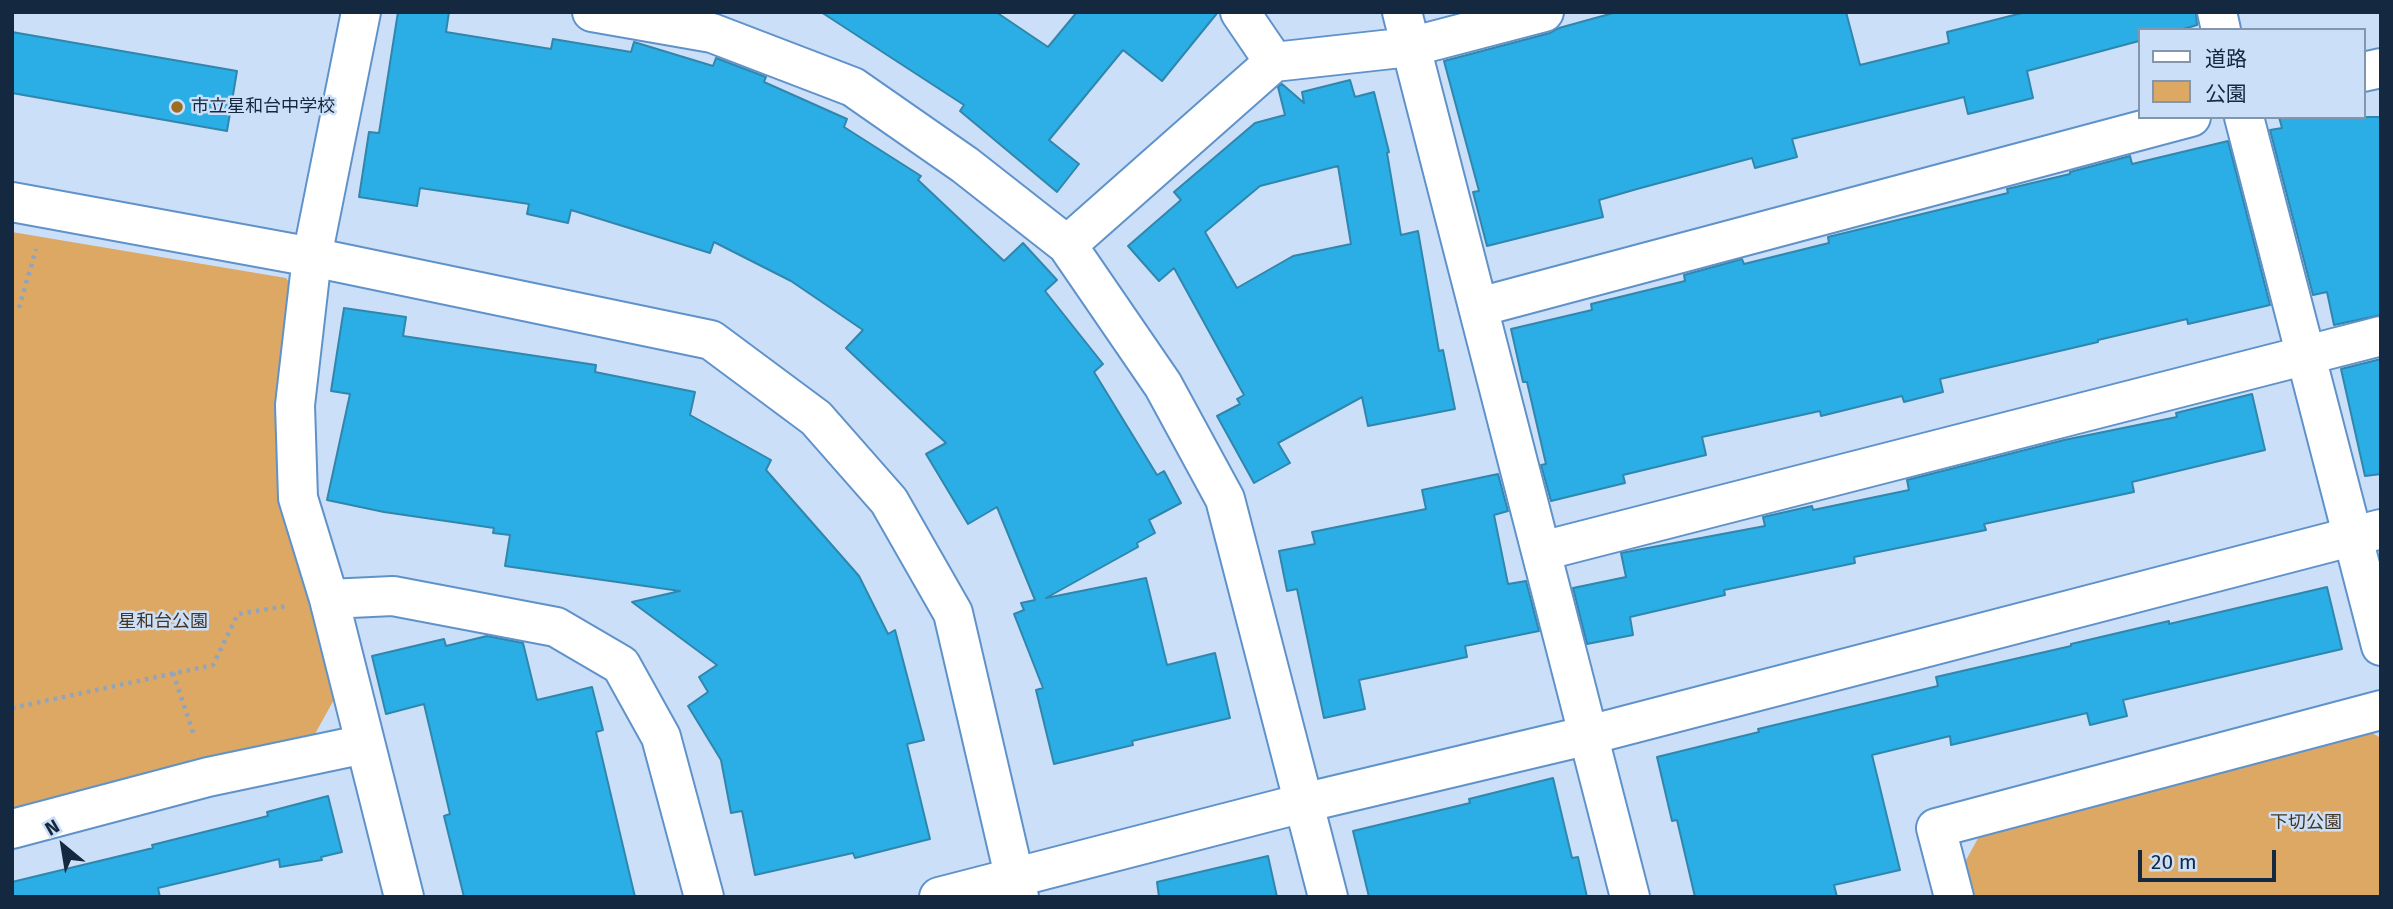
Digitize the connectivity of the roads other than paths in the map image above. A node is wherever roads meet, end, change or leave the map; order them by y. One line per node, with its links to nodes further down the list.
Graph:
1 (361, 12): 11 (street)
2 (592, 12): 10 (street)
3 (1241, 12): 6 (street)
4 (1544, 12): 5 (street)
5 (1406, 30): 6 (street); 12 (street)
6 (1274, 62): 10 (street)
7 (2184, 119): 12 (street)
8 (2245, 119): 14 (street)
9 (30, 205): 11 (street)
10 (1067, 245): 22 (street)
11 (312, 257): 17 (street); 24 (street)
12 (1479, 307): 16 (street)
13 (2381, 336): 14 (street)
14 (2306, 355): 15 (street); 16 (street)
15 (2366, 533): 18 (street); 20 (street)
16 (1542, 551): 20 (street)
17 (329, 599): 21 (street); 26 (street)
18 (2381, 646)
19 (2381, 710): 30 (street)
20 (1588, 735): 22 (street); 29 (street)
21 (365, 744): 23 (street); 25 (street)
22 (1303, 803): 24 (street); 28 (street)
23 (12, 829)
24 (1017, 888): 27 (street)
25 (404, 897)
26 (704, 897)
27 (939, 897)
28 (1328, 897)
29 (1630, 897)
30 (1954, 897)

